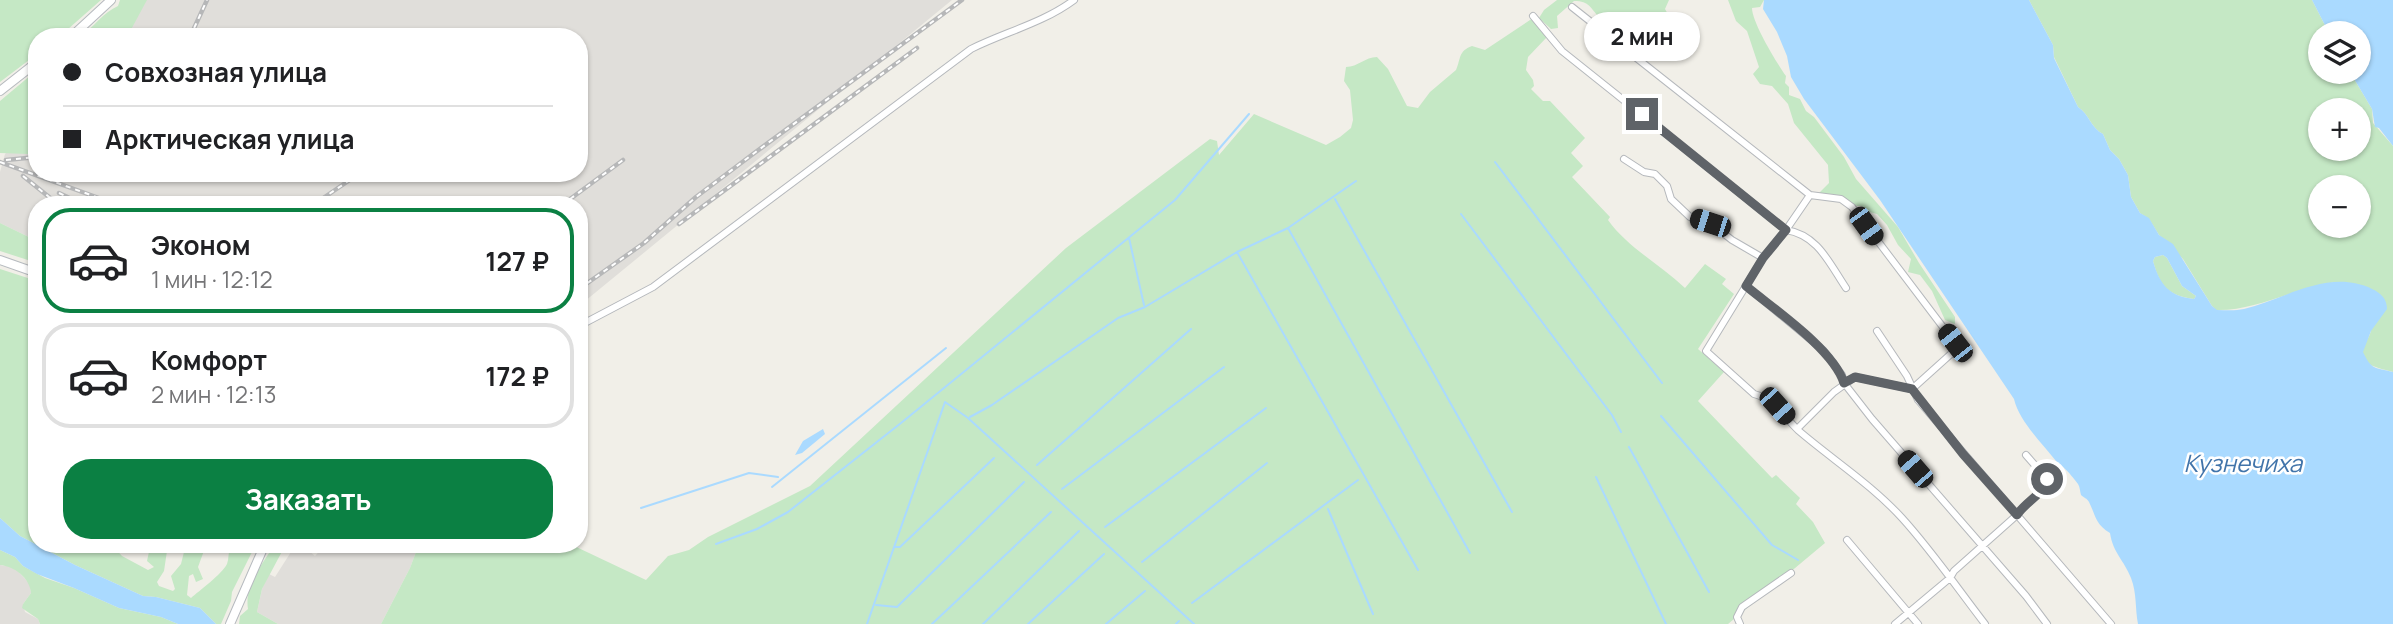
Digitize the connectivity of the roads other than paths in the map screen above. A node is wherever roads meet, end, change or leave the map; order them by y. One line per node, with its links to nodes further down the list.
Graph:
1 (111, 0): 5 (main road)
2 (1074, 0): 16 (street)
3 (1572, 8): 9 (street)
4 (1533, 16): 10 (street)
5 (81, 28)
6 (28, 69): 7 (main road)
7 (0, 91)
8 (1624, 159): 11 (street)
9 (1810, 195): 10 (street); 19 (street)
10 (1786, 230): 11 (street); 15 (street)
11 (1763, 258): 14 (street)
12 (0, 261): 13 (main road)
13 (28, 270)
14 (1746, 286): 18 (street); 20 (street)
15 (1846, 288)
16 (588, 321)
17 (1877, 331): 19 (street)
18 (1844, 383): 19 (street); 20 (street); 24 (street)
19 (1912, 389): 22 (street)
20 (1797, 429): 27 (street)
21 (2026, 455): 22 (street)
22 (2017, 515): 24 (street); 35 (street)
23 (1846, 540): 28 (street)
24 (1982, 546): 27 (street); 34 (street)
25 (261, 553): 29 (main road)
26 (1791, 573): 30 (street)
27 (1950, 578): 28 (street); 33 (street)
28 (1908, 613): 31 (street); 32 (street)
29 (230, 624)
30 (1740, 624)
31 (1895, 624)
32 (1918, 624)
33 (1985, 624)
34 (2047, 624)
35 (2111, 624)

